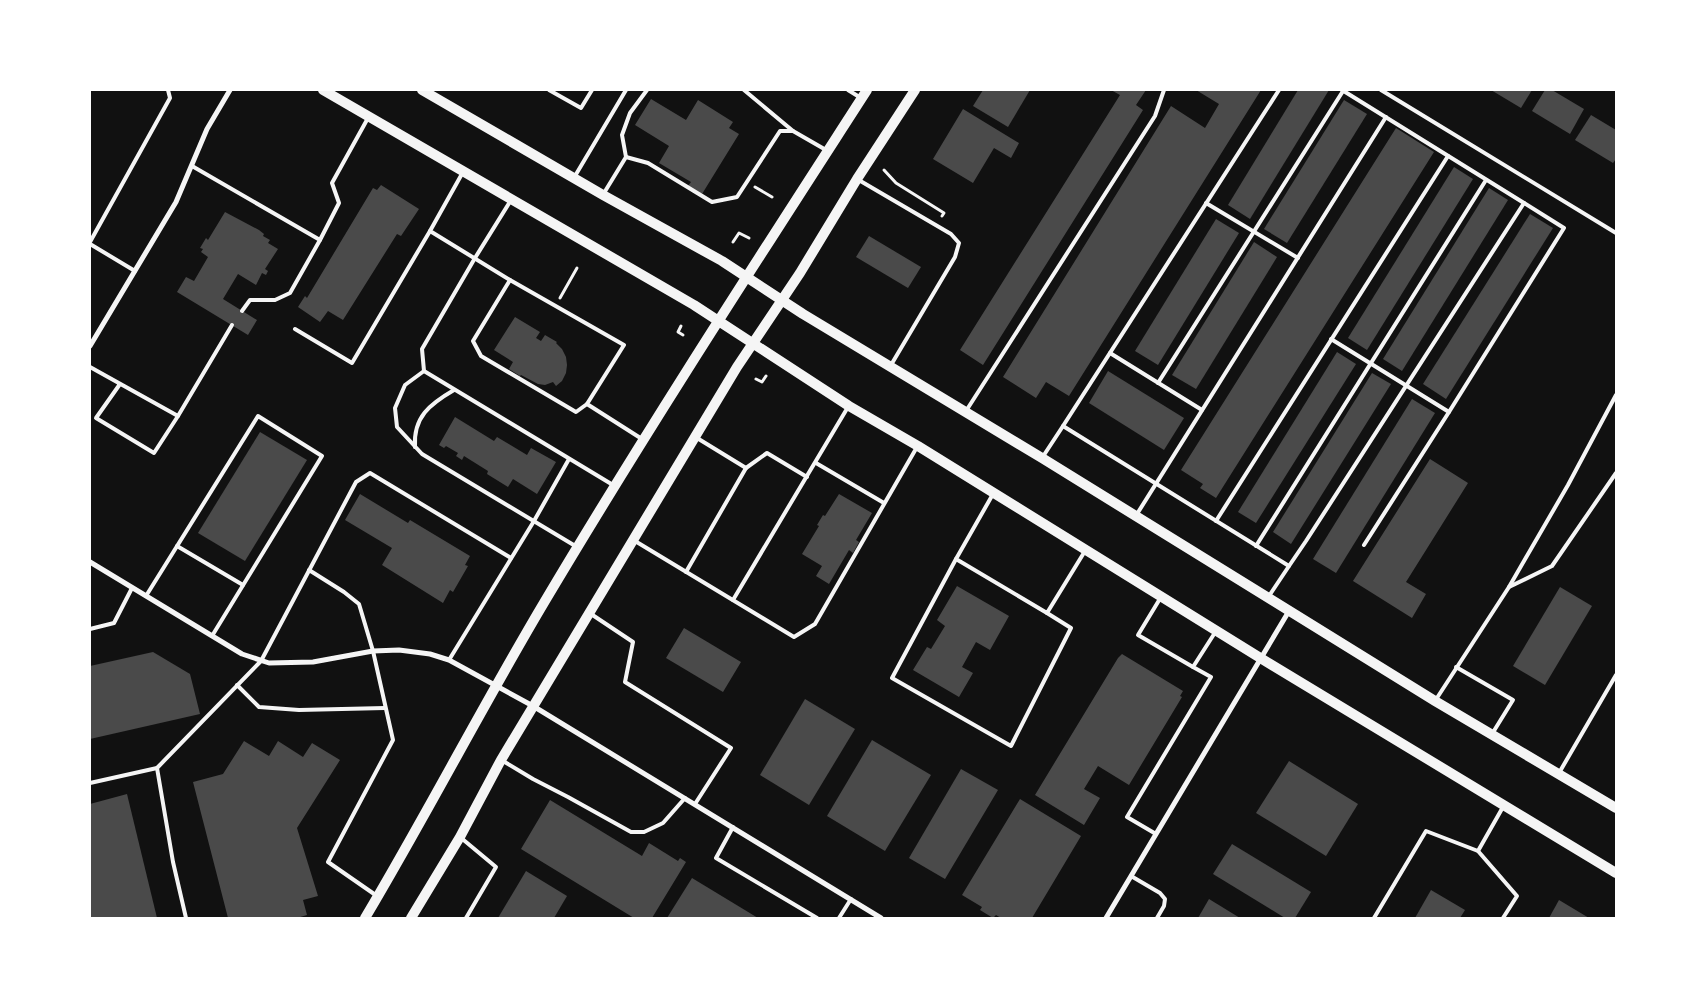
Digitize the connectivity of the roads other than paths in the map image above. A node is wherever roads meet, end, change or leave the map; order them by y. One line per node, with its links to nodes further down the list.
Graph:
1 (168, 90): 37 (lane)
2 (230, 90): 24 (street)
3 (323, 90): 18 (main road)
4 (422, 90): 16 (main road)
5 (549, 90): 6 (lane)
6 (592, 90)
7 (626, 90): 26 (lane)
8 (647, 90): 23 (lane)
9 (744, 90): 20 (lane)
10 (848, 90): 17 (lane)
11 (915, 90): 27 (main road)
12 (1164, 90): 64 (lane)
13 (1279, 90): 31 (lane)
14 (1343, 90): 19 (lane); 34 (lane)
15 (1381, 90): 35 (lane)
16 (433, 93): 26 (main road)
17 (864, 94): 21 (main road)
18 (369, 116): 25 (main road); 36 (lane)
19 (1386, 117): 22 (lane); 39 (lane)
20 (793, 131): 21 (lane); 23 (lane)
21 (828, 151): 41 (main road)
22 (1448, 156): 28 (lane); 48 (lane)
23 (626, 157): 29 (lane)
24 (192, 166): 36 (lane); 40 (street)
25 (464, 171): 30 (main road); 33 (lane)
26 (574, 178): 29 (main road)
27 (857, 179): 43 (main road); 53 (lane)
28 (1486, 180): 32 (lane); 52 (lane)
29 (603, 195): 41 (main road)
30 (511, 200): 38 (lane); 45 (main road)
31 (1206, 202): 34 (lane); 51 (lane)
32 (1524, 203): 58 (lane); 65 (lane)
33 (430, 231): 38 (lane); 47 (lane)
34 (1254, 232): 39 (lane); 56 (lane)
35 (1616, 234)
36 (320, 240): 44 (lane)
37 (90, 243): 40 (lane)
38 (474, 258): 42 (lane); 55 (lane)
39 (1298, 258): 63 (lane)
40 (135, 271): 50 (street)
41 (746, 277): 43 (main road); 45 (main road)
42 (510, 280): 61 (lane); 61 (lane)
43 (781, 301): 49 (main road); 53 (main road)
44 (242, 311)
45 (717, 321): 49 (main road); 69 (main road)
46 (232, 325): 66 (lane)
47 (295, 330)
48 (1331, 339): 52 (lane); 84 (lane)
49 (752, 344): 62 (main road); 68 (main road)
50 (90, 346)
51 (1110, 353): 56 (lane); 67 (lane)
52 (1371, 362): 58 (lane); 88 (lane)
53 (890, 366): 64 (main road)
54 (90, 367): 57 (lane)
55 (424, 371): 59 (lane); 71 (lane)
56 (1158, 383): 63 (lane)
57 (120, 384): 66 (lane); 66 (lane)
58 (1406, 386): 65 (lane); 94 (lane)
59 (454, 390): 71 (lane); 73 (lane)
60 (1616, 395): 98 (lane)
61 (587, 404): 69 (lane)
62 (849, 406): 70 (main road); 74 (lane)
63 (1202, 410): 78 (lane)
64 (965, 412): 72 (main road)
65 (1449, 412): 86 (lane)
66 (178, 416)
67 (1064, 426): 72 (lane); 78 (lane)
68 (695, 437): 75 (lane); 85 (main road)
69 (644, 440): 79 (main road)
70 (918, 446): 80 (main road); 81 (lane)
71 (415, 448): 83 (lane)
72 (1042, 458): 82 (main road)
73 (569, 459): 79 (lane); 83 (lane)
74 (816, 463): 77 (lane); 81 (lane)
75 (746, 468): 77 (lane); 96 (lane)
76 (1616, 473): 98 (lane)
77 (807, 477): 103 (lane)
78 (1156, 484): 82 (lane); 84 (lane)
79 (615, 486): 89 (main road)
80 (993, 493): 90 (main road); 92 (lane)
81 (884, 503): 103 (lane)
82 (1136, 516): 102 (main road)
83 (534, 521): 89 (lane); 91 (lane)
84 (1216, 521): 88 (lane)
85 (633, 540): 96 (lane); 105 (main road)
86 (1364, 545)
87 (177, 546): 97 (lane); 97 (lane); 100 (lane)
88 (1256, 546): 94 (lane)
89 (577, 547): 117 (main road)
90 (1086, 549): 101 (main road); 106 (lane)
91 (511, 558): 95 (lane); 112 (lane)
92 (956, 559): 106 (lane); 106 (lane)
93 (90, 562): 99 (street)
94 (1289, 566): 102 (lane)
95 (309, 570): 110 (lane); 113 (lane)
96 (686, 572): 103 (lane)
97 (243, 585): 109 (lane)
98 (1509, 587): 115 (lane)
99 (132, 588): 100 (street); 107 (lane)
100 (146, 596): 109 (street)
101 (1161, 596): 108 (main road); 114 (lane)
102 (1268, 598): 104 (main road)
103 (733, 600)
104 (1289, 612): 111 (street); 119 (main road)
105 (589, 613): 120 (main road); 128 (lane)
106 (1047, 613)
107 (90, 629)
108 (1216, 631): 111 (main road); 114 (lane)
109 (212, 636): 113 (street)
110 (373, 651): 112 (street); 113 (street); 121 (lane)
111 (1262, 659): 129 (main road); 132 (street)
112 (449, 660): 117 (street)
113 (261, 661): 118 (lane)
114 (1193, 667): 132 (lane)
115 (1456, 668): 119 (lane); 122 (lane)
116 (1616, 676): 125 (lane)
117 (496, 684): 120 (street); 137 (main road)
118 (237, 685): 121 (lane); 124 (lane)
119 (1435, 701): 122 (main road)
120 (533, 706): 123 (main road); 127 (street)
121 (385, 708): 137 (lane)
122 (1492, 734): 125 (main road)
123 (501, 760): 127 (lane); 133 (main road)
124 (157, 768): 126 (lane); 139 (lane)
125 (1558, 774): 130 (main road)
126 (90, 783)
127 (685, 798): 128 (street)
128 (695, 804): 131 (street)
129 (1504, 806): 134 (lane); 135 (main road)
130 (1616, 808)
131 (733, 827): 138 (street); 143 (lane)
132 (1156, 834): 136 (street)
133 (460, 837): 141 (main road); 142 (lane)
134 (1478, 851): 148 (lane); 149 (lane)
135 (1616, 873)
136 (1131, 876): 146 (street); 147 (lane)
137 (377, 897): 140 (main road)
138 (851, 899): 144 (lane); 145 (street)
139 (186, 918)
140 (365, 918)
141 (411, 918)
142 (466, 918)
143 (817, 918)
144 (839, 918)
145 (880, 918)
146 (1106, 918)
147 (1157, 918)
148 (1374, 918)
149 (1503, 918)

